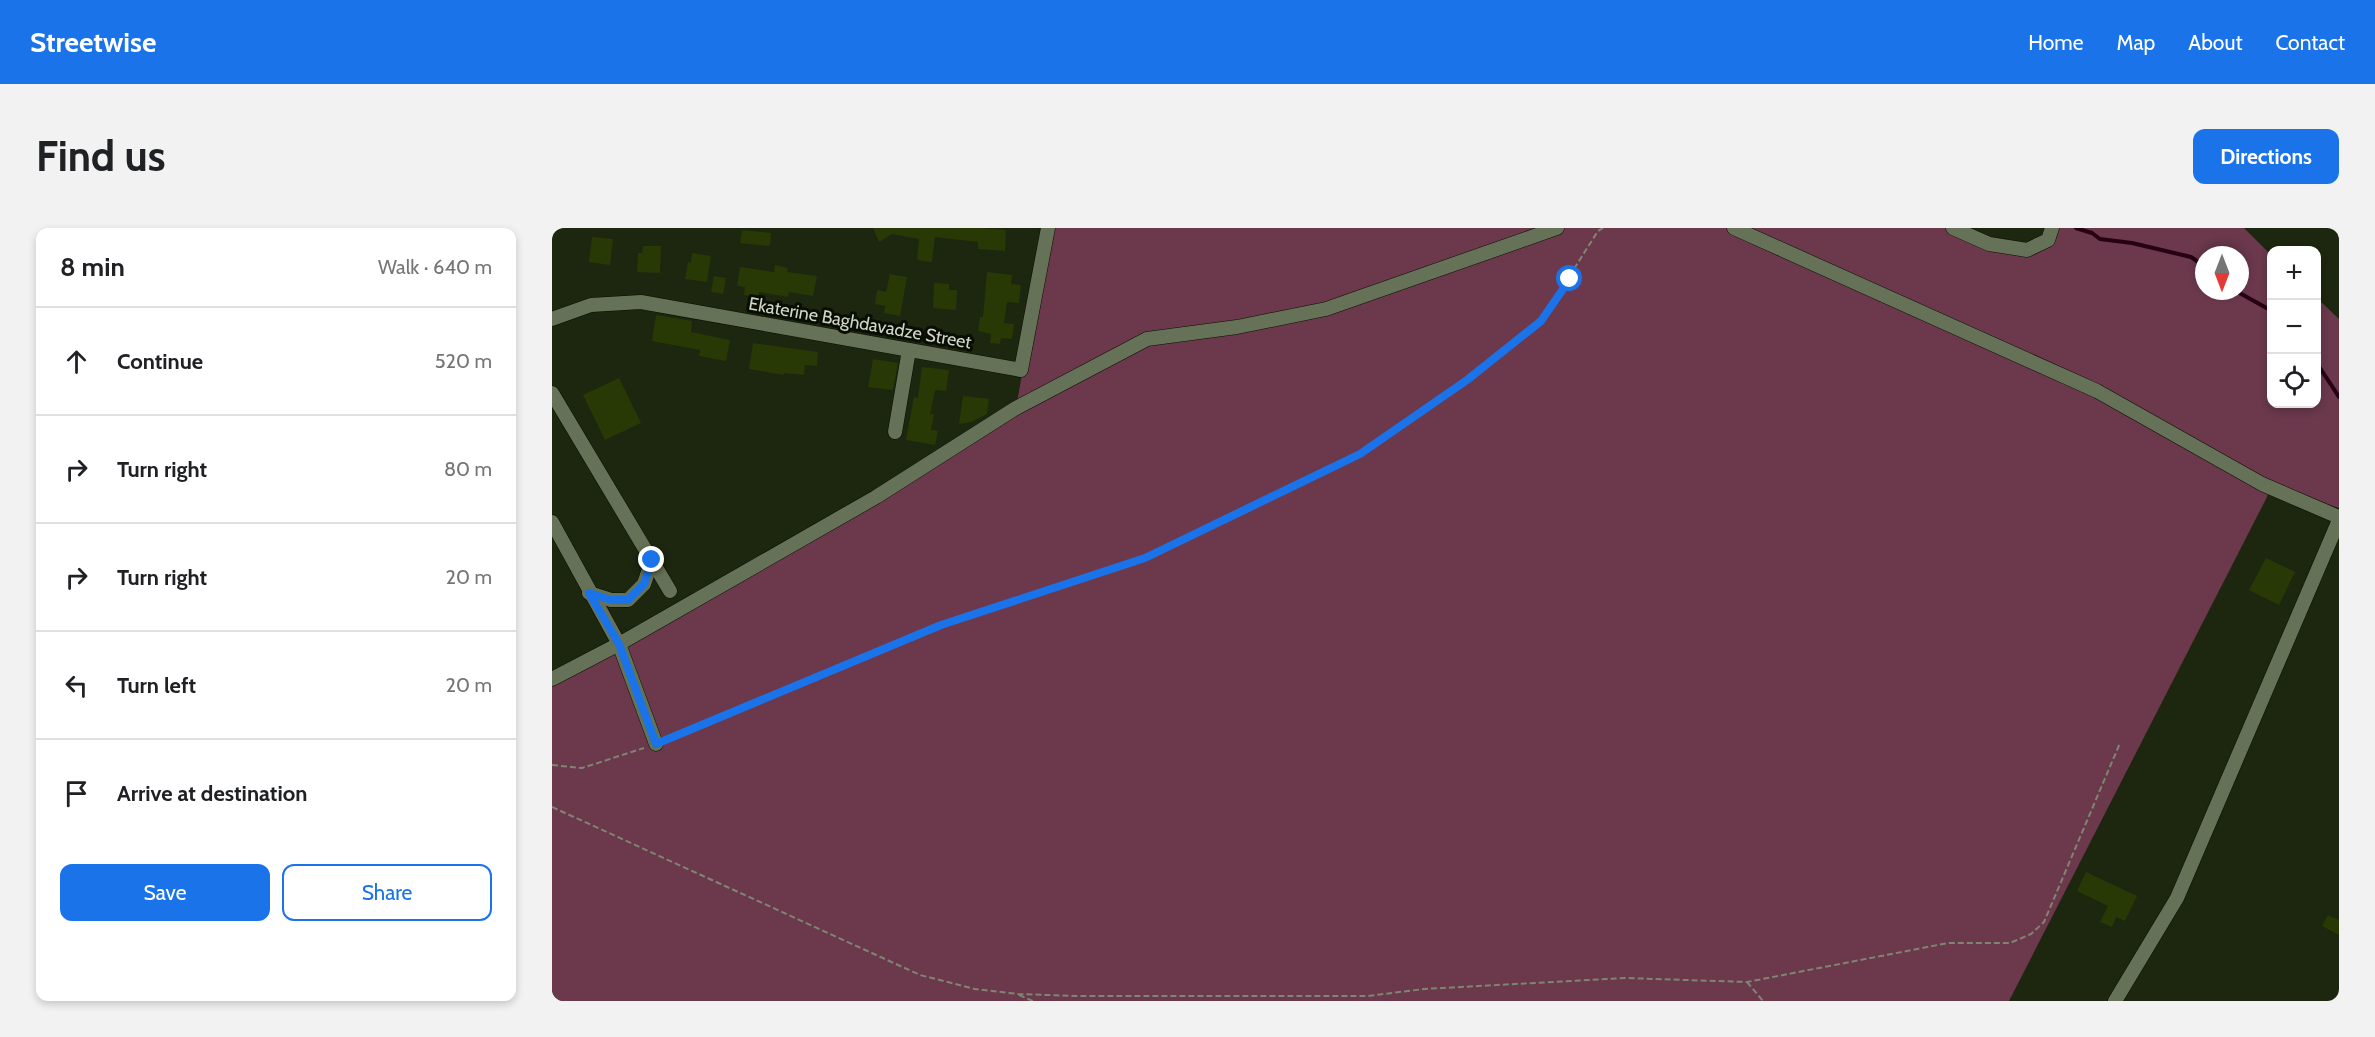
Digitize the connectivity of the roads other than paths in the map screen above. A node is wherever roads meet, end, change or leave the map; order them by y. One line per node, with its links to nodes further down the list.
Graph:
1 (1048, 228): 7 (street, Ekaterine Baghdavadze Street)
2 (1557, 228): 15 (street)
3 (1734, 228): 10 (street)
4 (1953, 228): 5 (street)
5 (2052, 228)
6 (552, 319): 7 (street, Ekaterine Baghdavadze Street)
7 (909, 350): 9 (street)
8 (552, 393): 12 (street)
9 (895, 432)
10 (2339, 519): 18 (street)
11 (552, 522): 14 (street)
12 (652, 560): 13 (street); 14 (street)
13 (670, 591)
14 (589, 593): 15 (street)
15 (619, 644): 16 (street); 17 (street)
16 (552, 679)
17 (656, 744)
18 (2115, 1001)

